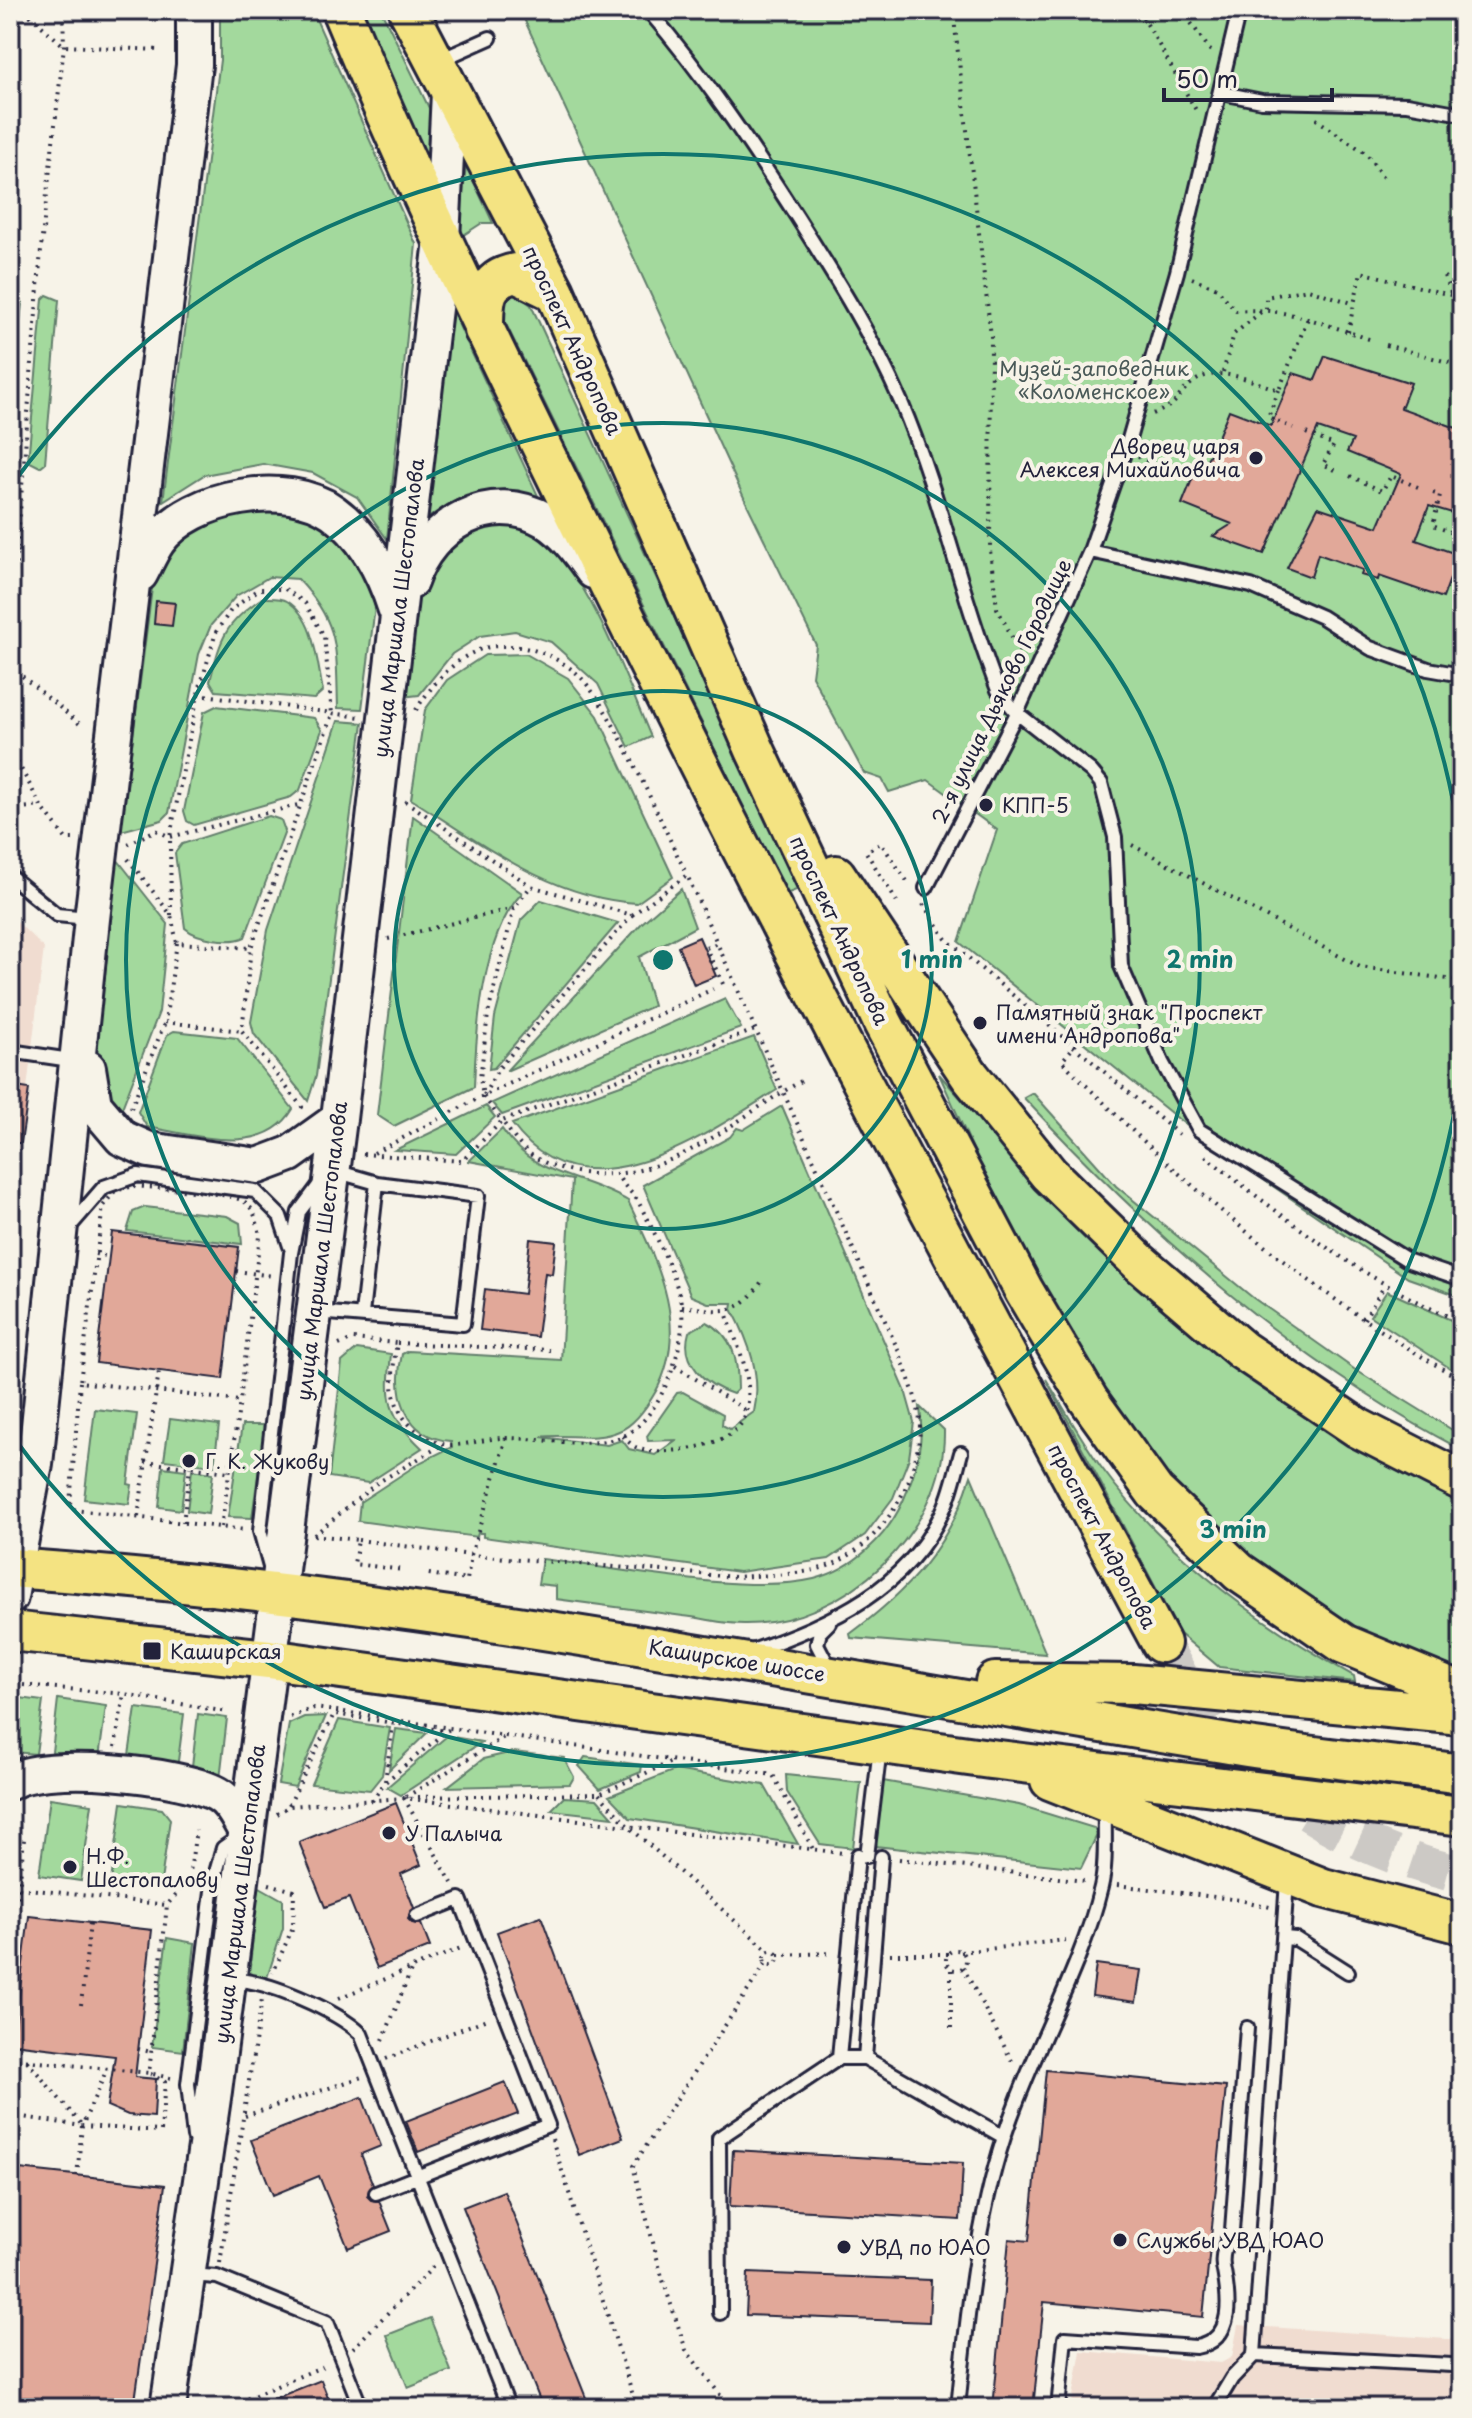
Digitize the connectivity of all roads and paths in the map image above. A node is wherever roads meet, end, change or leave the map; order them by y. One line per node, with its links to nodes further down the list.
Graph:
1 (24, 10): 12 (path)
2 (63, 10): 12 (path)
3 (194, 10): 50 (main road)
4 (341, 10): 21 (main road, проспект Андропова)
5 (408, 10): 15 (main road, проспект Андропова)
6 (648, 10): 58 (lane)
7 (953, 10): 56 (path)
8 (1139, 10): 19 (path)
9 (1182, 10): 14 (path)
10 (1239, 10): 14 (lane, 2-я улица Дьяково Городище)
11 (490, 38): 15 (lane)
12 (64, 46): 13 (path); 47 (path)
13 (160, 50)
14 (1226, 70): 16 (lane, 2-я улица Дьяково Городище)
15 (442, 77): 21 (main road, улица Маршала Шестопалова); 24 (main road, проспект Андропова)
16 (1222, 93): 17 (lane); 19 (lane, 2-я улица Дьяково Городище)
17 (1310, 103): 18 (lane); 20 (path)
18 (1462, 114)
19 (1210, 136): 22 (lane, 2-я улица Дьяково Городище)
20 (1384, 179)
21 (442, 240): 30 (main road, проспект Андропова); 52 (main road, улица Маршала Шестопалова)
22 (1177, 272): 28 (path); 39 (lane, 2-я улица Дьяково Городище)
23 (1444, 276): 25 (path)
24 (555, 292): 30 (main road); 63 (main road, проспект Андропова)
25 (1451, 293): 26 (path); 27 (path)
26 (1462, 298)
27 (1355, 304): 28 (path); 31 (path)
28 (1266, 308): 29 (path); 35 (path)
29 (1308, 318): 31 (path); 36 (path)
30 (484, 330): 51 (main road, проспект Андропова)
31 (1348, 332): 32 (path)
32 (1372, 340)
33 (1386, 345): 34 (path)
34 (1462, 366)
35 (1223, 372): 36 (path); 39 (path)
36 (1279, 390): 37 (path)
37 (1293, 428)
38 (1306, 433): 41 (path)
39 (1129, 439): 40 (lane, 2-я улица Дьяково Городище)
40 (1124, 452): 43 (path); 48 (lane, 2-я улица Дьяково Городище)
41 (1337, 471)
42 (1350, 476): 44 (path)
43 (1192, 480)
44 (1418, 487)
45 (1433, 493): 46 (path)
46 (1462, 520)
47 (19, 549): 49 (path); 53 (path)
48 (1090, 551): 55 (lane); 56 (lane, 2-я улица Дьяково Городище)
49 (10, 556)
50 (134, 585): 52 (main road); 70 (main road)
51 (619, 604): 52 (main road); 154 (main road, проспект Андропова)
52 (398, 616): 60 (main road, улица Маршала Шестопалова)
53 (10, 636)
54 (10, 666): 61 (path)
55 (1462, 675)
56 (1033, 677): 58 (lane, 2-я улица Дьяково Городище)
57 (198, 694): 59 (path); 59 (path); 68 (path)
58 (1017, 713): 69 (lane); 74 (lane, 2-я улица Дьяково Городище)
59 (332, 714): 60 (path); 65 (path)
60 (385, 719): 71 (path); 98 (main road, улица Маршала Шестопалова)
61 (82, 726)
62 (10, 748): 66 (path)
63 (755, 750): 139 (main road); 159 (main road, проспект Андропова)
64 (406, 788): 73 (path)
65 (302, 804): 68 (path); 84 (path)
66 (41, 806): 67 (path); 70 (path)
67 (10, 809)
68 (170, 837): 78 (path); 78 (path)
69 (1115, 837): 85 (path); 113 (lane)
70 (104, 842): 80 (main road)
71 (687, 875): 79 (path); 83 (path)
72 (10, 876): 80 (lane)
73 (531, 886): 77 (path); 79 (path)
74 (920, 890): 75 (path)
75 (897, 902)
76 (922, 903): 91 (path)
77 (514, 908): 81 (path); 96 (path)
78 (171, 915): 82 (path)
79 (632, 915): 96 (path)
80 (92, 919): 92 (main road)
81 (388, 939)
82 (177, 943): 84 (path); 88 (path)
83 (717, 943): 86 (path); 89 (path)
84 (251, 948): 90 (path)
85 (1462, 981)
86 (723, 984)
87 (713, 989): 96 (path)
88 (165, 1022): 90 (path); 100 (path)
89 (755, 1030): 95 (path); 99 (path)
90 (242, 1031): 97 (path)
91 (1076, 1044): 115 (path); 120 (path)
92 (81, 1048): 93 (lane); 98 (main road); 106 (main road)
93 (10, 1051)
94 (805, 1079): 95 (path)
95 (782, 1091): 104 (path); 147 (path)
96 (483, 1096): 99 (path); 102 (path)
97 (297, 1116)
98 (339, 1119): 103 (main road, улица Маршала Шестопалова)
99 (502, 1121): 102 (path); 104 (path)
100 (125, 1122)
101 (363, 1154): 102 (path)
102 (372, 1154)
103 (331, 1169): 105 (lane); 107 (lane); 117 (main road, улица Маршала Шестопалова)
104 (618, 1175): 116 (path)
105 (377, 1183): 119 (lane); 119 (lane)
106 (60, 1247): 107 (lane); 150 (main road)
107 (291, 1253): 151 (lane)
108 (95, 1254): 109 (path); 111 (path); 128 (path)
109 (109, 1257)
110 (236, 1271): 111 (path)
111 (256, 1273): 112 (path); 130 (path)
112 (278, 1277)
113 (1462, 1279)
114 (762, 1281): 118 (path)
115 (1385, 1285): 120 (path); 121 (path)
116 (682, 1306): 118 (path); 125 (path)
117 (314, 1312): 119 (lane); 151 (main road, улица Маршала Шестопалова)
118 (726, 1312): 131 (path)
119 (362, 1314)
120 (1364, 1319): 127 (path)
121 (1462, 1322)
122 (397, 1343): 123 (path); 124 (path); 134 (path)
123 (338, 1346)
124 (550, 1350)
125 (675, 1366): 131 (path); 132 (path)
126 (159, 1371): 129 (path)
127 (1462, 1380)
128 (80, 1382): 129 (path); 141 (path)
129 (154, 1391): 130 (path); 136 (path)
130 (240, 1401): 138 (path)
131 (747, 1411): 132 (path)
132 (623, 1436): 133 (path)
133 (506, 1438): 134 (path); 147 (path)
134 (443, 1445): 146 (path)
135 (961, 1453): 152 (lane)
136 (145, 1462): 137 (path); 142 (path)
137 (190, 1467): 138 (path); 143 (path)
138 (228, 1472): 144 (path)
139 (1462, 1481)
140 (60, 1502): 141 (path)
141 (70, 1504): 142 (path)
142 (138, 1517): 143 (path)
143 (183, 1523): 144 (path)
144 (221, 1527): 145 (path)
145 (250, 1530)
146 (358, 1540): 147 (path); 148 (path)
147 (471, 1555): 149 (path)
148 (403, 1570)
149 (423, 1573)
150 (12, 1578): 151 (main road, Каширское шоссе)
151 (277, 1593): 155 (main road, улица Маршала Шестопалова); 156 (main road, Каширское шоссе)
152 (834, 1618): 156 (lane); 157 (lane)
153 (10, 1631): 155 (main road)
154 (1161, 1643)
155 (269, 1659): 171 (main road); 187 (main road, улица Маршала Шестопалова)
156 (731, 1659): 157 (main road, Каширское шоссе)
157 (840, 1676): 163 (main road); 175 (main road, Каширское шоссе)
158 (23, 1685): 160 (path)
159 (1462, 1693)
160 (124, 1694): 161 (path); 172 (path)
161 (227, 1712)
162 (334, 1714): 164 (path); 165 (path); 167 (path); 183 (path)
163 (1462, 1715)
164 (381, 1717)
165 (280, 1720)
166 (402, 1721): 168 (path)
167 (393, 1725): 169 (path); 177 (path)
168 (456, 1727): 169 (path); 170 (path)
169 (446, 1731): 177 (path)
170 (506, 1735): 174 (path); 179 (path)
171 (880, 1744): 173 (main road); 190 (lane)
172 (114, 1753)
173 (990, 1759): 180 (main road); 184 (main road)
174 (671, 1762): 178 (path); 189 (path)
175 (1462, 1774)
176 (10, 1782): 187 (main road)
177 (384, 1783): 181 (path)
178 (599, 1794): 179 (path); 185 (path)
179 (404, 1798): 181 (path); 185 (path); 196 (path)
180 (1105, 1800): 192 (main road); 194 (lane)
181 (372, 1801): 183 (path)
182 (272, 1803): 183 (path)
183 (289, 1806)
184 (1462, 1816)
185 (628, 1826): 189 (path); 205 (path)
186 (196, 1830): 197 (path)
187 (247, 1833): 217 (main road, улица Маршала Шестопалова); 243 (lane)
188 (24, 1839): 195 (path)
189 (813, 1849): 190 (path)
190 (863, 1856): 226 (lane)
191 (881, 1857): 194 (path); 227 (lane)
192 (1287, 1874): 198 (lane); 201 (main road)
193 (264, 1883): 218 (path)
194 (1102, 1883): 198 (path); 202 (lane)
195 (19, 1888): 197 (path); 216 (path)
196 (460, 1899): 199 (lane); 204 (lane)
197 (167, 1905): 225 (path)
198 (1286, 1911): 203 (lane)
199 (417, 1916)
200 (90, 1923): 219 (path)
201 (1462, 1924)
202 (1085, 1937): 206 (path); 234 (lane)
203 (1284, 1938): 215 (lane); 248 (lane)
204 (478, 1941): 213 (path); 221 (lane)
205 (769, 1951): 210 (path); 211 (path)
206 (961, 1952): 209 (path); 212 (path)
207 (833, 1953): 210 (path)
208 (883, 1954): 209 (path)
209 (948, 1954): 214 (path)
210 (778, 1955): 211 (path)
211 (766, 1963): 256 (path)
212 (963, 1967): 214 (path); 234 (path)
213 (412, 1968): 220 (path); 230 (path)
214 (951, 1970): 223 (path)
215 (1348, 1972)
216 (10, 1977)
217 (228, 1980): 218 (lane); 243 (main road, улица Маршала Шестопалова)
218 (267, 1987): 220 (lane); 237 (path)
219 (81, 2005)
220 (317, 2007): 230 (lane)
221 (506, 2012): 230 (path); 238 (lane)
222 (1247, 2028): 258 (lane)
223 (951, 2031)
224 (138, 2049): 225 (path)
225 (151, 2052): 232 (path)
226 (839, 2058): 227 (lane); 247 (lane)
227 (865, 2058): 240 (lane)
228 (10, 2059): 229 (path)
229 (27, 2060): 231 (path); 239 (path)
230 (374, 2068): 237 (path); 242 (lane)
231 (107, 2069): 232 (path); 239 (path)
232 (149, 2073): 233 (path); 239 (path)
233 (179, 2081)
234 (1023, 2084): 240 (lane)
235 (237, 2111): 237 (path)
236 (10, 2115): 239 (path)
237 (245, 2117): 246 (path)
238 (548, 2125): 242 (lane); 255 (path)
239 (82, 2126): 241 (path)
240 (1004, 2137): 257 (lane)
241 (77, 2176)
242 (416, 2177): 244 (lane); 245 (lane)
243 (200, 2187): 246 (main road, улица Маршала Шестопалова)
244 (376, 2193)
245 (447, 2254): 249 (path); 254 (lane)
246 (202, 2276): 249 (lane); 251 (main road, улица Маршала Шестопалова)
247 (720, 2313)
248 (1254, 2355): 250 (lane); 259 (lane)
249 (342, 2359): 252 (path); 253 (lane)
250 (1452, 2365)
251 (168, 2408)
252 (225, 2408)
253 (361, 2408)
254 (509, 2408)
255 (637, 2408)
256 (730, 2408)
257 (958, 2408)
258 (1058, 2408)
259 (1214, 2408)

